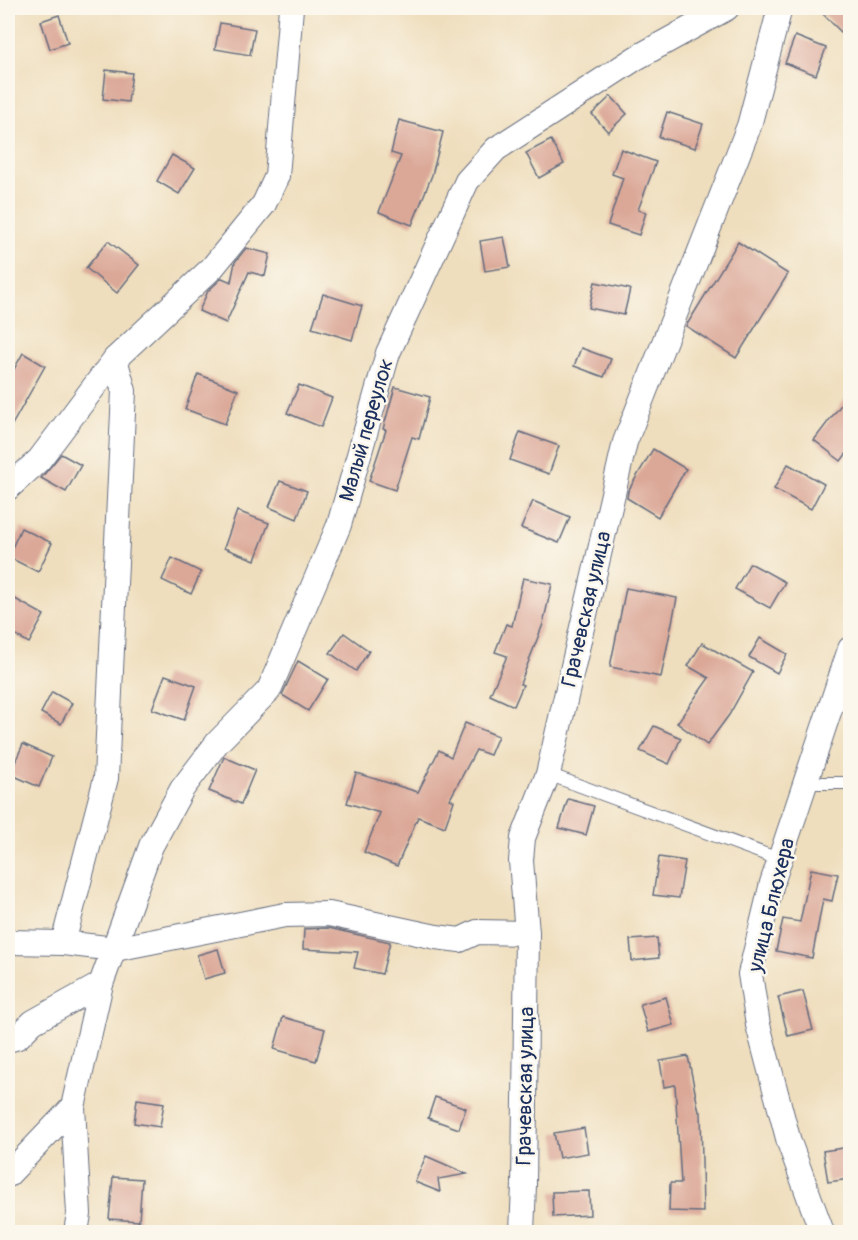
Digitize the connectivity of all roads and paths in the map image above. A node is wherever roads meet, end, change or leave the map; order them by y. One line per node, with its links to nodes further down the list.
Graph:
1 (291, 8): 4 (street)
2 (727, 8): 14 (street, Малый переулок)
3 (780, 8): 7 (street, Грачевская улица)
4 (115, 359): 5 (street); 13 (street)
5 (8, 488)
6 (850, 649): 8 (street, улица Блюхера)
7 (548, 774): 10 (lane); 11 (street, Грачевская улица)
8 (804, 783): 9 (lane); 10 (street, улица Блюхера)
9 (850, 783)
10 (781, 860): 21 (street, улица Блюхера)
11 (527, 933): 14 (street); 20 (street, Грачевская улица)
12 (8, 942): 13 (street)
13 (63, 943): 14 (street)
14 (115, 949): 15 (street, Малый переулок)
15 (101, 984): 16 (street); 17 (street, Малый переулок)
16 (8, 1040)
17 (73, 1107): 18 (street); 19 (street)
18 (8, 1175)
19 (76, 1233)
20 (522, 1233)
21 (822, 1233)

